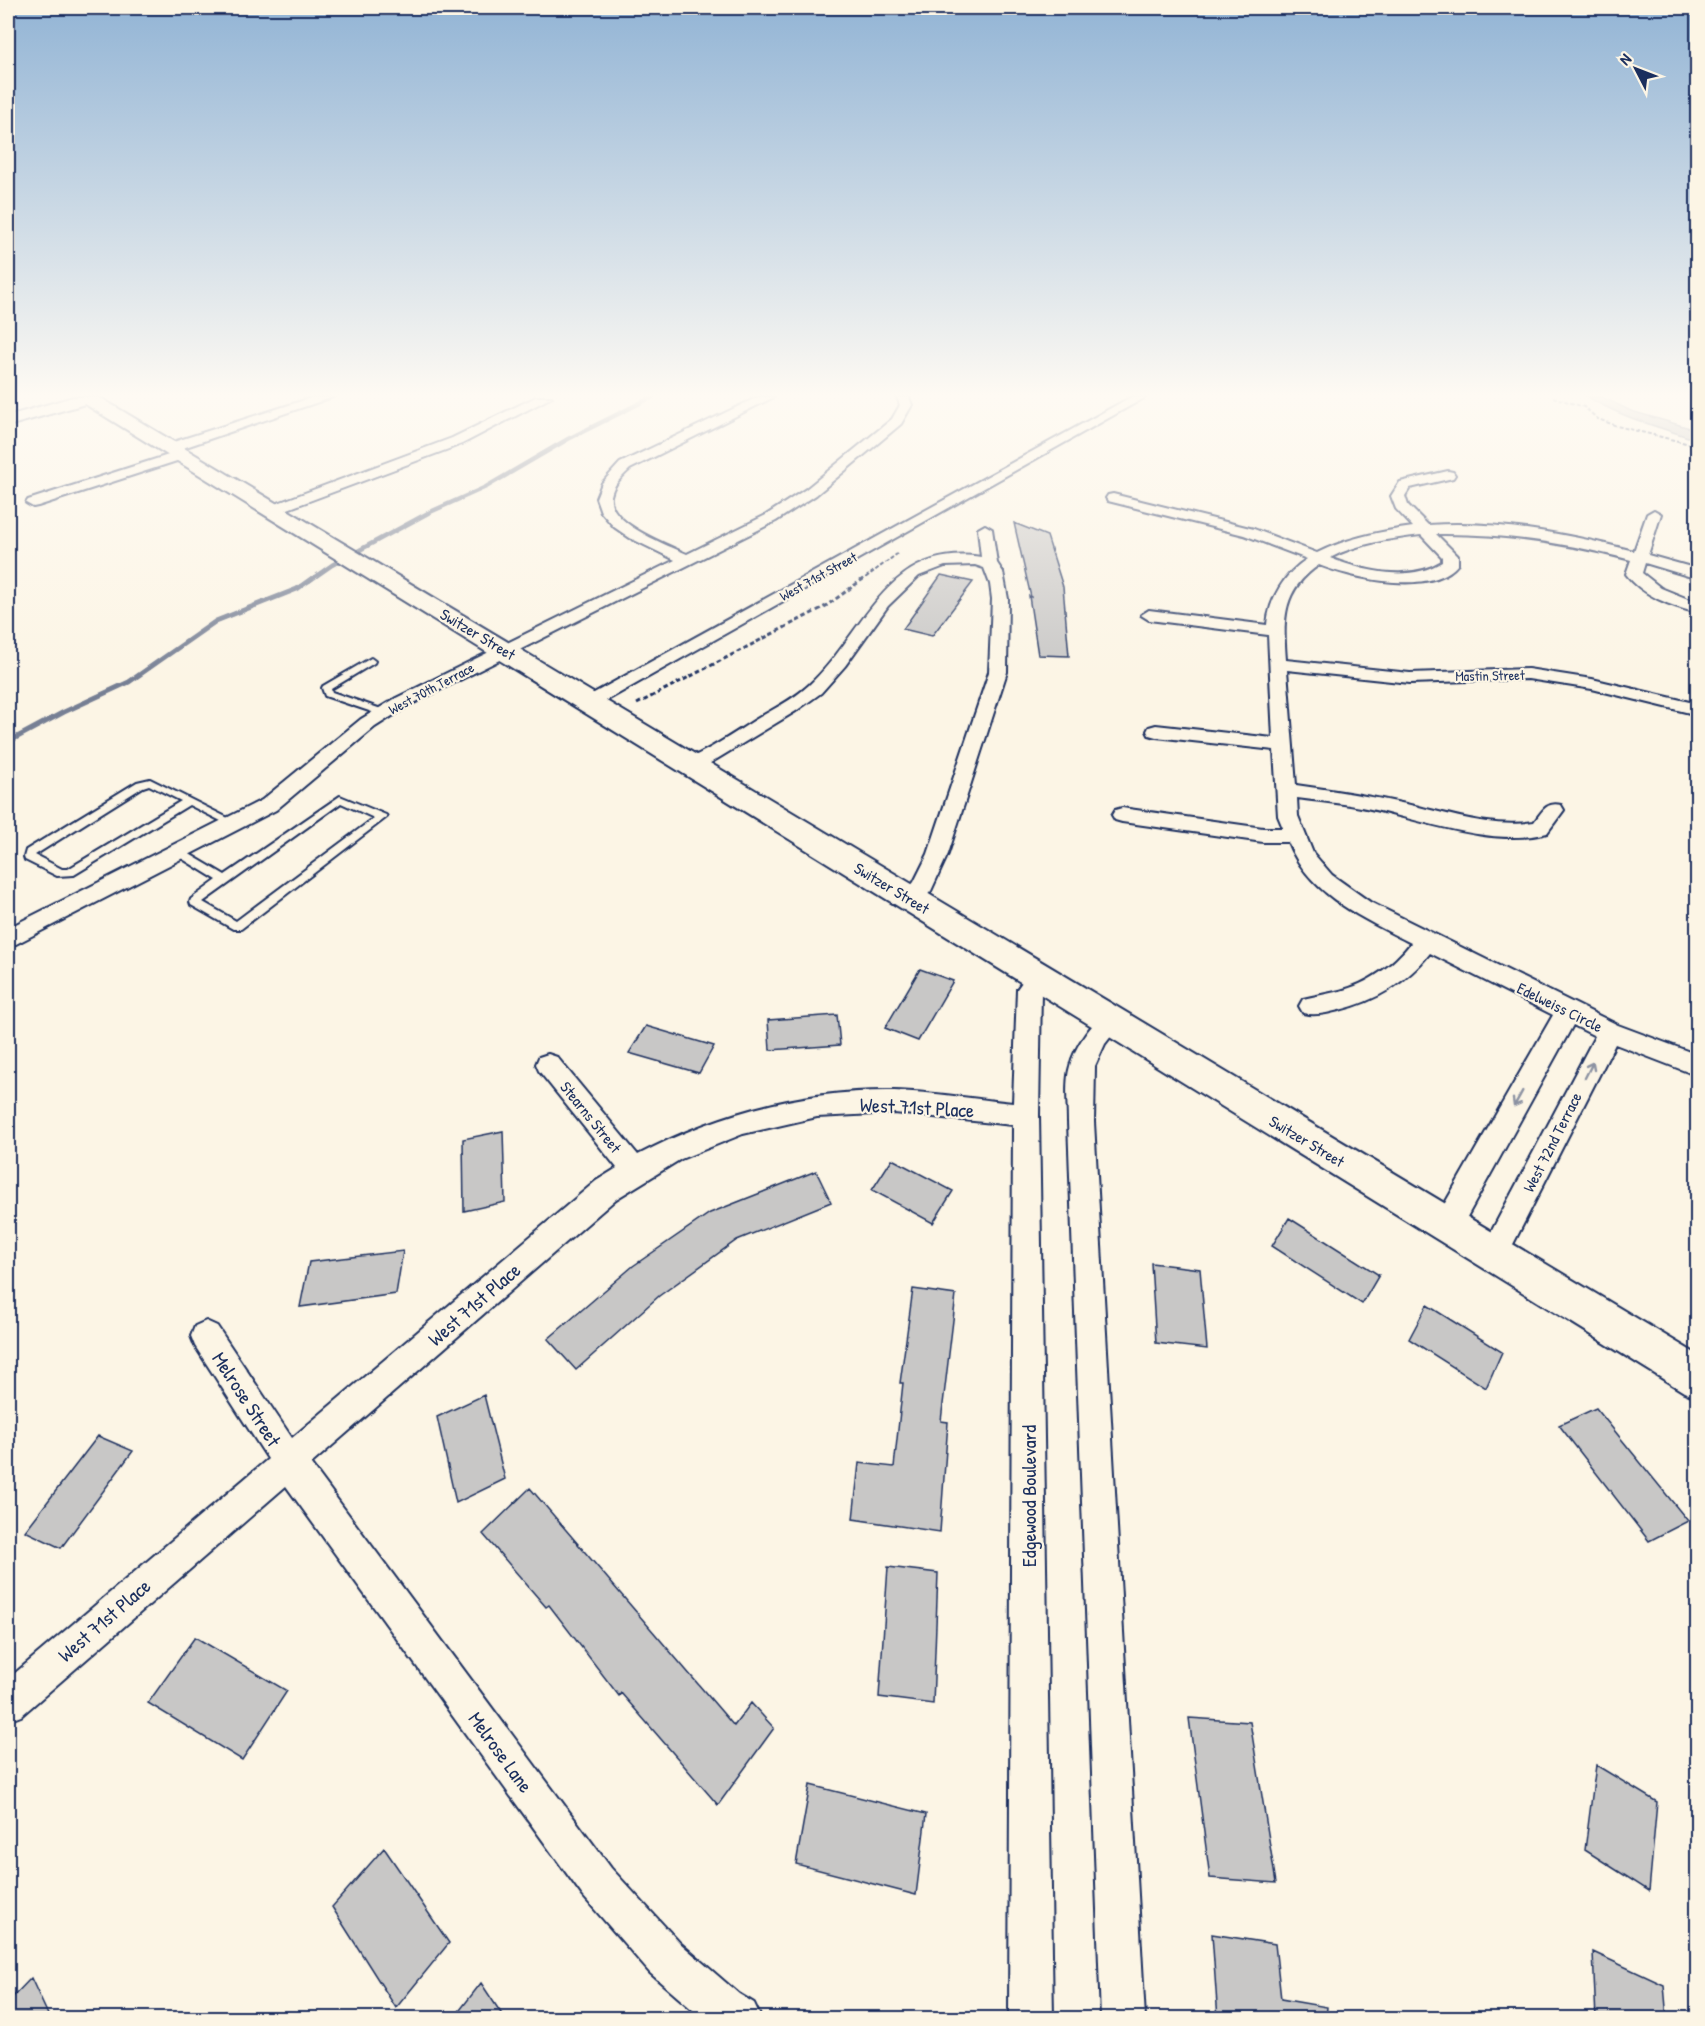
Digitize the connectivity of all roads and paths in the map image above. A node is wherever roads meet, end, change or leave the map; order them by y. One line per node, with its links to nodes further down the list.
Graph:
1 (64, 492): 9 (street)
2 (242, 492): 10 (street, Switzer Street)
3 (321, 492): 10 (street)
4 (604, 492): 16 (street)
5 (812, 492): 16 (street, West 70th Terrace)
6 (970, 492): 25 (street, West 71st Street)
7 (1401, 492): 13 (street)
8 (1113, 498): 15 (street)
9 (33, 503)
10 (272, 510): 22 (street, Switzer Street)
11 (1654, 514): 14 (street)
12 (985, 529): 17 (street)
13 (1425, 531): 14 (street, Edelweiss Circle); 15 (street, Edelweiss Circle); 15 (street)
14 (1639, 557): 18 (street, Edelweiss Circle); 19 (street)
15 (1318, 558): 21 (street, Edelweiss Circle)
16 (687, 560): 22 (street, West 70th Terrace)
17 (989, 564): 30 (street); 39 (street)
18 (1698, 574)
19 (1698, 608)
20 (1149, 615): 21 (street)
21 (1275, 631): 24 (street, Edelweiss Circle)
22 (504, 650): 25 (street, Switzer Street); 27 (street, West 70th Terrace)
23 (371, 661): 27 (lane)
24 (1279, 664): 26 (street, Mastin Street); 29 (street, Edelweiss Circle)
25 (590, 703): 30 (street, Switzer Street)
26 (1698, 710)
27 (384, 714): 35 (street, West 70th Terrace)
28 (1156, 731): 29 (street)
29 (1283, 744): 31 (street, Edelweiss Circle)
30 (691, 765): 39 (street, Switzer Street)
31 (1286, 790): 33 (street); 36 (street, Edelweiss Circle)
32 (188, 801): 32 (lane); 35 (lane)
33 (1554, 810)
34 (1122, 815): 36 (street)
35 (233, 823): 37 (street, West 70th Terrace)
36 (1294, 835): 41 (street, Edelweiss Circle)
37 (177, 851): 38 (lane); 40 (street, West 70th Terrace)
38 (225, 880): 38 (lane)
39 (911, 899): 42 (street, Switzer Street)
40 (8, 938)
41 (1426, 941): 43 (street); 44 (street, Edelweiss Circle)
42 (1038, 977): 45 (street, Switzer Street); 49 (street, Edgewood Boulevard)
43 (1311, 1006)
44 (1568, 1011): 46 (street, Edelweiss Circle); 51 (street, one-way to 51)
45 (1111, 1021): 51 (street, Switzer Street); 59 (street)
46 (1609, 1032): 48 (street, Edelweiss Circle); 52 (street, West 72nd Terrace, one-way to 46)
47 (548, 1064): 50 (street, Stearns Street)
48 (1698, 1066)
49 (1026, 1115): 50 (street, West 71st Place); 58 (street, Edgewood Boulevard)
50 (634, 1170): 55 (street, West 71st Place)
51 (1447, 1226): 52 (street, Switzer Street)
52 (1494, 1253): 54 (street, Switzer Street)
53 (206, 1336): 55 (street, Melrose Street)
54 (1698, 1378)
55 (289, 1462): 56 (street, West 71st Place); 57 (street, Melrose Lane)
56 (8, 1703)
57 (739, 2019)
58 (1031, 2019)
59 (1123, 2019)

